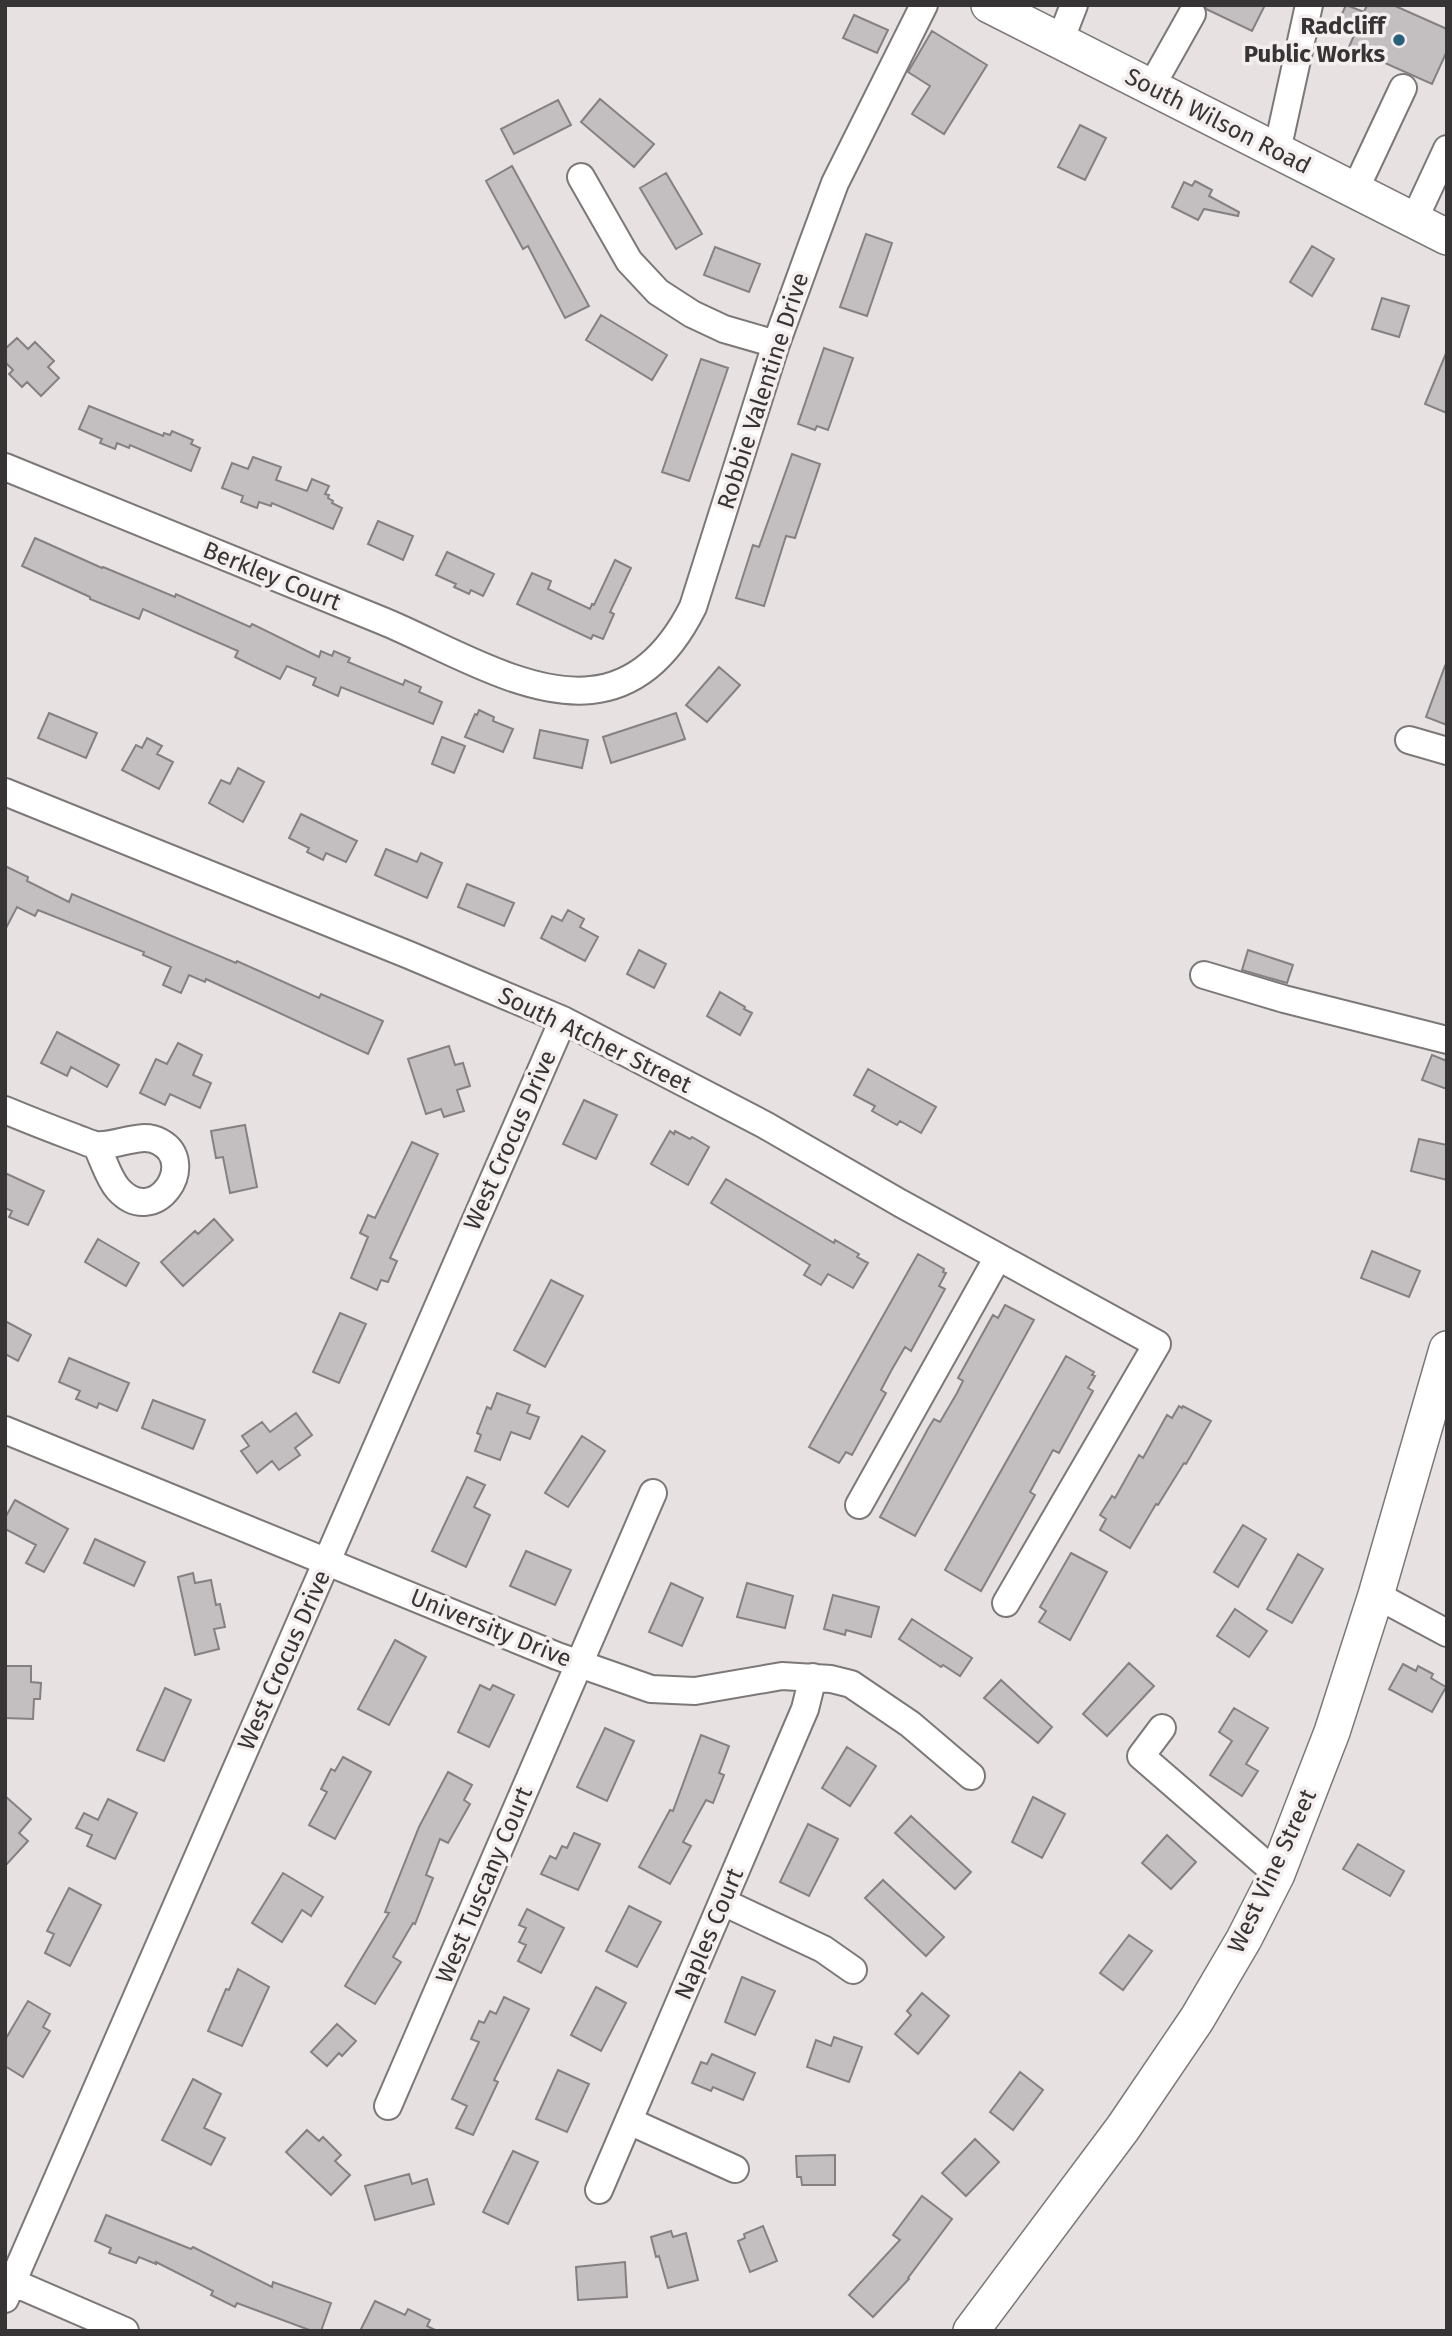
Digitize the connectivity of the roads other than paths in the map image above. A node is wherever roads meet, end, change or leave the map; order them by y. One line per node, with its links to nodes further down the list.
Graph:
1 (924, 5): 15 (street, Robbie Valentine Drive)
2 (989, 5): 6 (main road, South Wilson Road)
3 (1074, 5): 6 (street)
4 (1309, 5): 9 (street)
5 (1192, 14): 7 (street)
6 (1060, 41): 7 (main road, South Wilson Road)
7 (1152, 87): 9 (main road, South Wilson Road)
8 (1403, 88): 12 (street)
9 (1277, 151): 12 (main road, South Wilson Road)
10 (1443, 166): 13 (street)
11 (581, 177): 15 (street)
12 (1354, 190): 13 (main road, South Wilson Road)
13 (1414, 220): 14 (main road, South Wilson Road)
14 (1447, 237)
15 (776, 344): 17 (street, Robbie Valentine Drive)
16 (5, 467): 17 (street, Berkley Court)
17 (538, 687)
18 (1409, 740): 19 (street)
19 (1447, 751)
20 (5, 792): 22 (street, South Atcher Street)
21 (1204, 975): 23 (street)
22 (563, 1020): 26 (street, South Atcher Street); 31 (street, West Crocus Drive)
23 (1447, 1040)
24 (5, 1110): 25 (street)
25 (96, 1145)
26 (998, 1257): 30 (street); 33 (street, South Atcher Street)
27 (1447, 1349): 32 (main road, West Vine Street)
28 (5, 1430): 31 (street, University Drive)
29 (653, 1493): 35 (street, West Tuscany Court)
30 (859, 1505)
31 (327, 1562): 35 (street, University Drive); 46 (street, West Crocus Drive)
32 (1376, 1595): 34 (street); 39 (main road, West Vine Street)
33 (1006, 1603)
34 (1447, 1633)
35 (580, 1664): 36 (street, University Drive); 42 (street, West Tuscany Court)
36 (813, 1677): 38 (street, University Drive); 40 (street, Naples Court)
37 (1162, 1728): 39 (street)
38 (971, 1776)
39 (1277, 1874): 48 (main road, West Vine Street)
40 (723, 1902): 41 (street); 43 (street, Naples Court)
41 (853, 1970)
42 (388, 2106)
43 (629, 2121): 44 (street); 45 (street, Naples Court)
44 (735, 2169)
45 (599, 2190)
46 (8, 2287): 47 (street)
47 (125, 2331)
48 (971, 2331)

